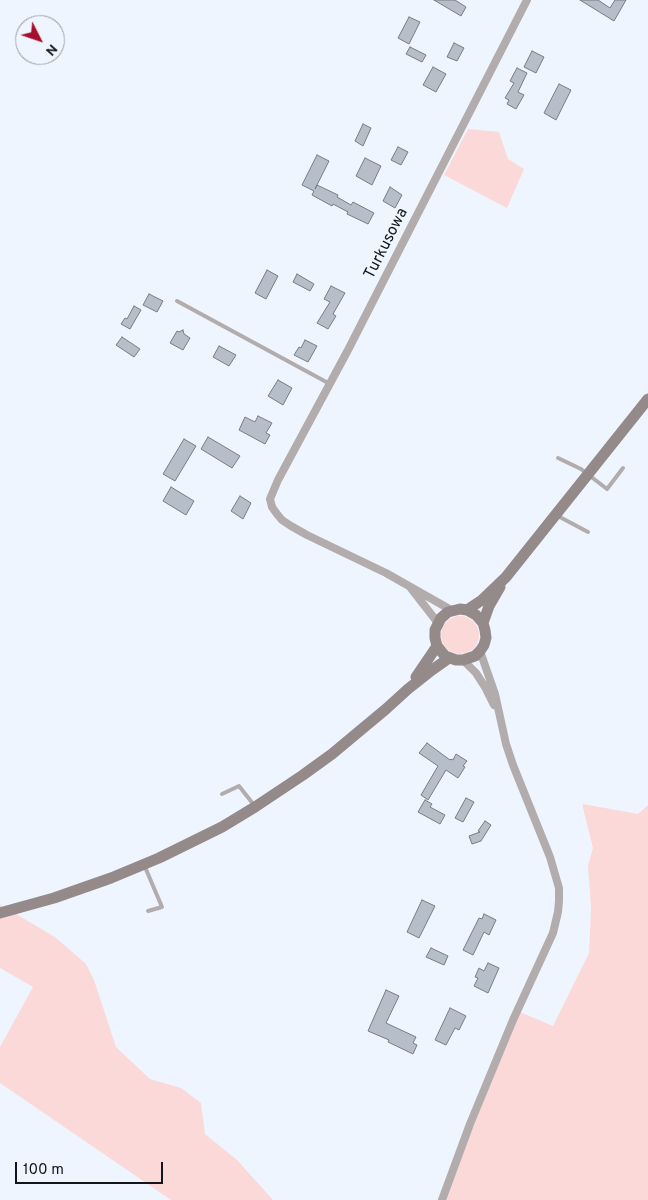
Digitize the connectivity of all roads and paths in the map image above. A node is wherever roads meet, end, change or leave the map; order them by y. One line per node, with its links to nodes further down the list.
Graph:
1 (527, 0): 3 (street, Turkusowa)
2 (176, 301): 3 (lane)
3 (330, 384): 11 (street, Turkusowa)
4 (648, 399): 7 (main road)
5 (558, 458): 7 (lane)
6 (623, 468): 7 (lane)
7 (588, 475): 8 (main road)
8 (556, 515): 9 (lane); 10 (main road)
9 (588, 532)
10 (506, 577): 13 (main road); 15 (main road)
11 (407, 584): 12 (street); 14 (street)
12 (453, 610): 13 (main road); 14 (main road)
13 (466, 610): 15 (main road)
14 (438, 622): 16 (main road)
15 (483, 623): 17 (main road)
16 (437, 646): 18 (main road); 20 (main road)
17 (480, 651): 19 (main road); 21 (street)
18 (449, 658): 19 (main road); 20 (main road)
19 (463, 660): 21 (street)
20 (408, 689): 23 (main road)
21 (500, 716): 27 (street)
22 (222, 794): 23 (lane)
23 (255, 807): 24 (main road)
24 (145, 864): 25 (lane); 26 (main road)
25 (148, 912)
26 (0, 914)
27 (442, 1200)

